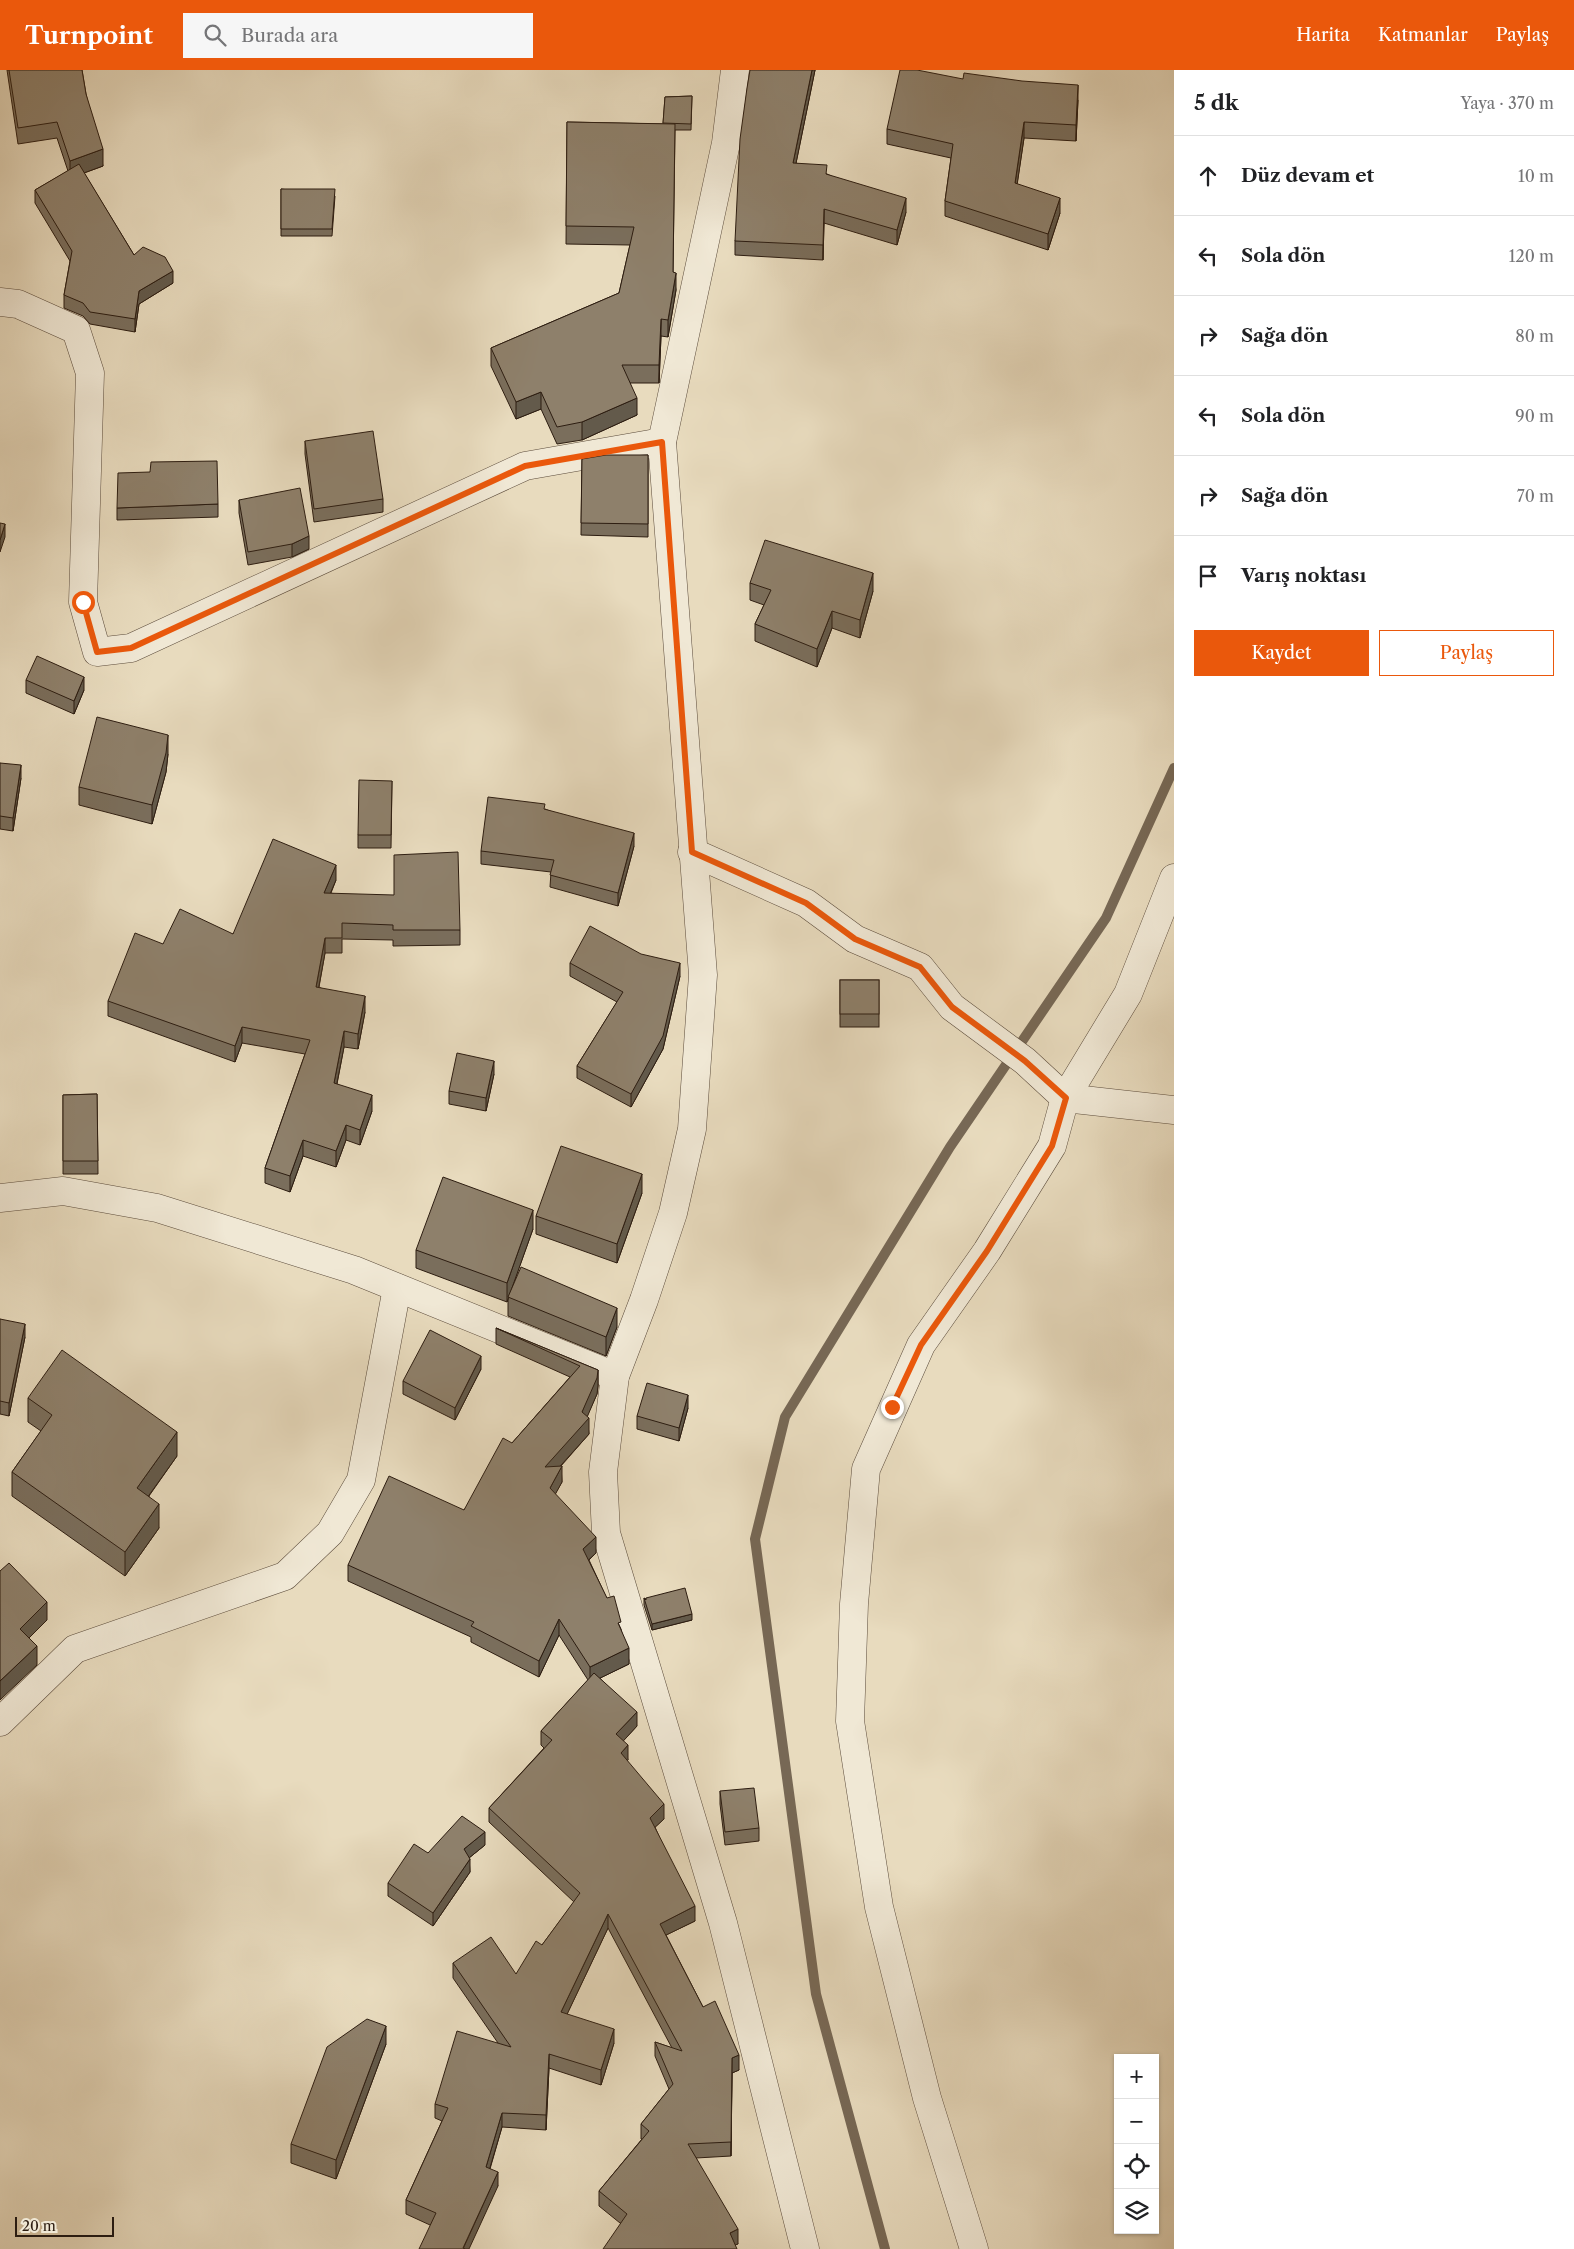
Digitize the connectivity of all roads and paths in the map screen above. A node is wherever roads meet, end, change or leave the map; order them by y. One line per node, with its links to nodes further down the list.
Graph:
1 (734, 70): 3 (street)
2 (0, 302): 3 (street)
3 (662, 442): 4 (street)
4 (692, 852): 6 (street); 10 (street)
5 (1174, 878): 6 (street)
6 (1066, 1098): 7 (street); 13 (street)
7 (1174, 1110)
8 (0, 1198): 9 (street)
9 (397, 1288): 10 (street); 11 (street)
10 (615, 1376): 12 (street)
11 (0, 1722)
12 (805, 2249)
13 (974, 2249)

